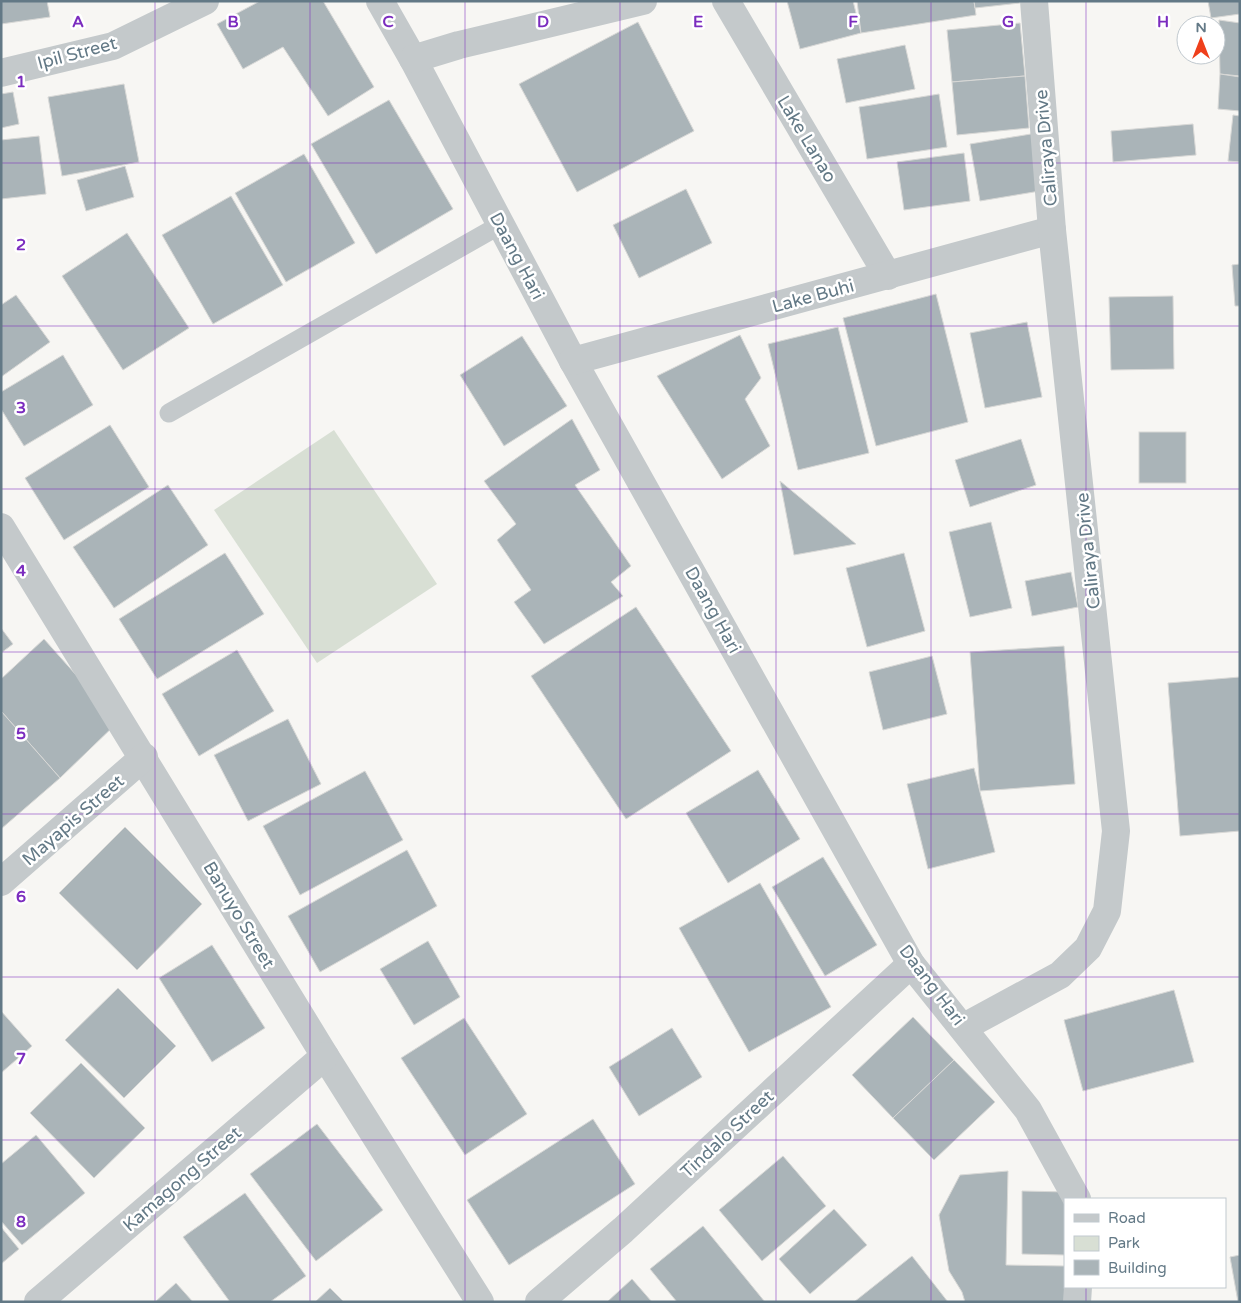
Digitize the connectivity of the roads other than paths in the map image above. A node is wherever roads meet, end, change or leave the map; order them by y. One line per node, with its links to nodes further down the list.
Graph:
1 (205, 1): 7 (street, Ipil Street)
2 (380, 1): 6 (street, Daang Hari)
3 (643, 1): 6 (street)
4 (726, 1): 10 (street, Lake Lanao)
5 (1034, 1): 9 (street, Caliraya Drive)
6 (413, 59): 8 (street, Daang Hari)
7 (1, 73)
8 (500, 224): 11 (street, Daang Hari); 12 (lane)
9 (1052, 230): 10 (street, Lake Buhi); 17 (street, Caliraya Drive)
10 (888, 276): 11 (street, Lake Buhi)
11 (573, 361): 16 (street, Daang Hari)
12 (169, 413)
13 (1, 527): 14 (street, Banuyo Street)
14 (144, 757): 15 (street, Mayapis Street); 18 (street, Banuyo Street)
15 (1, 882)
16 (911, 964): 17 (street, Daang Hari); 23 (street, Tindalo Street)
17 (964, 1028): 19 (street, Daang Hari)
18 (325, 1056): 21 (street, Kamagong Street); 22 (street, Banuyo Street)
19 (1077, 1198)
20 (1078, 1288): 24 (street)
21 (38, 1302)
22 (480, 1302)
23 (539, 1302)
24 (1077, 1302)

